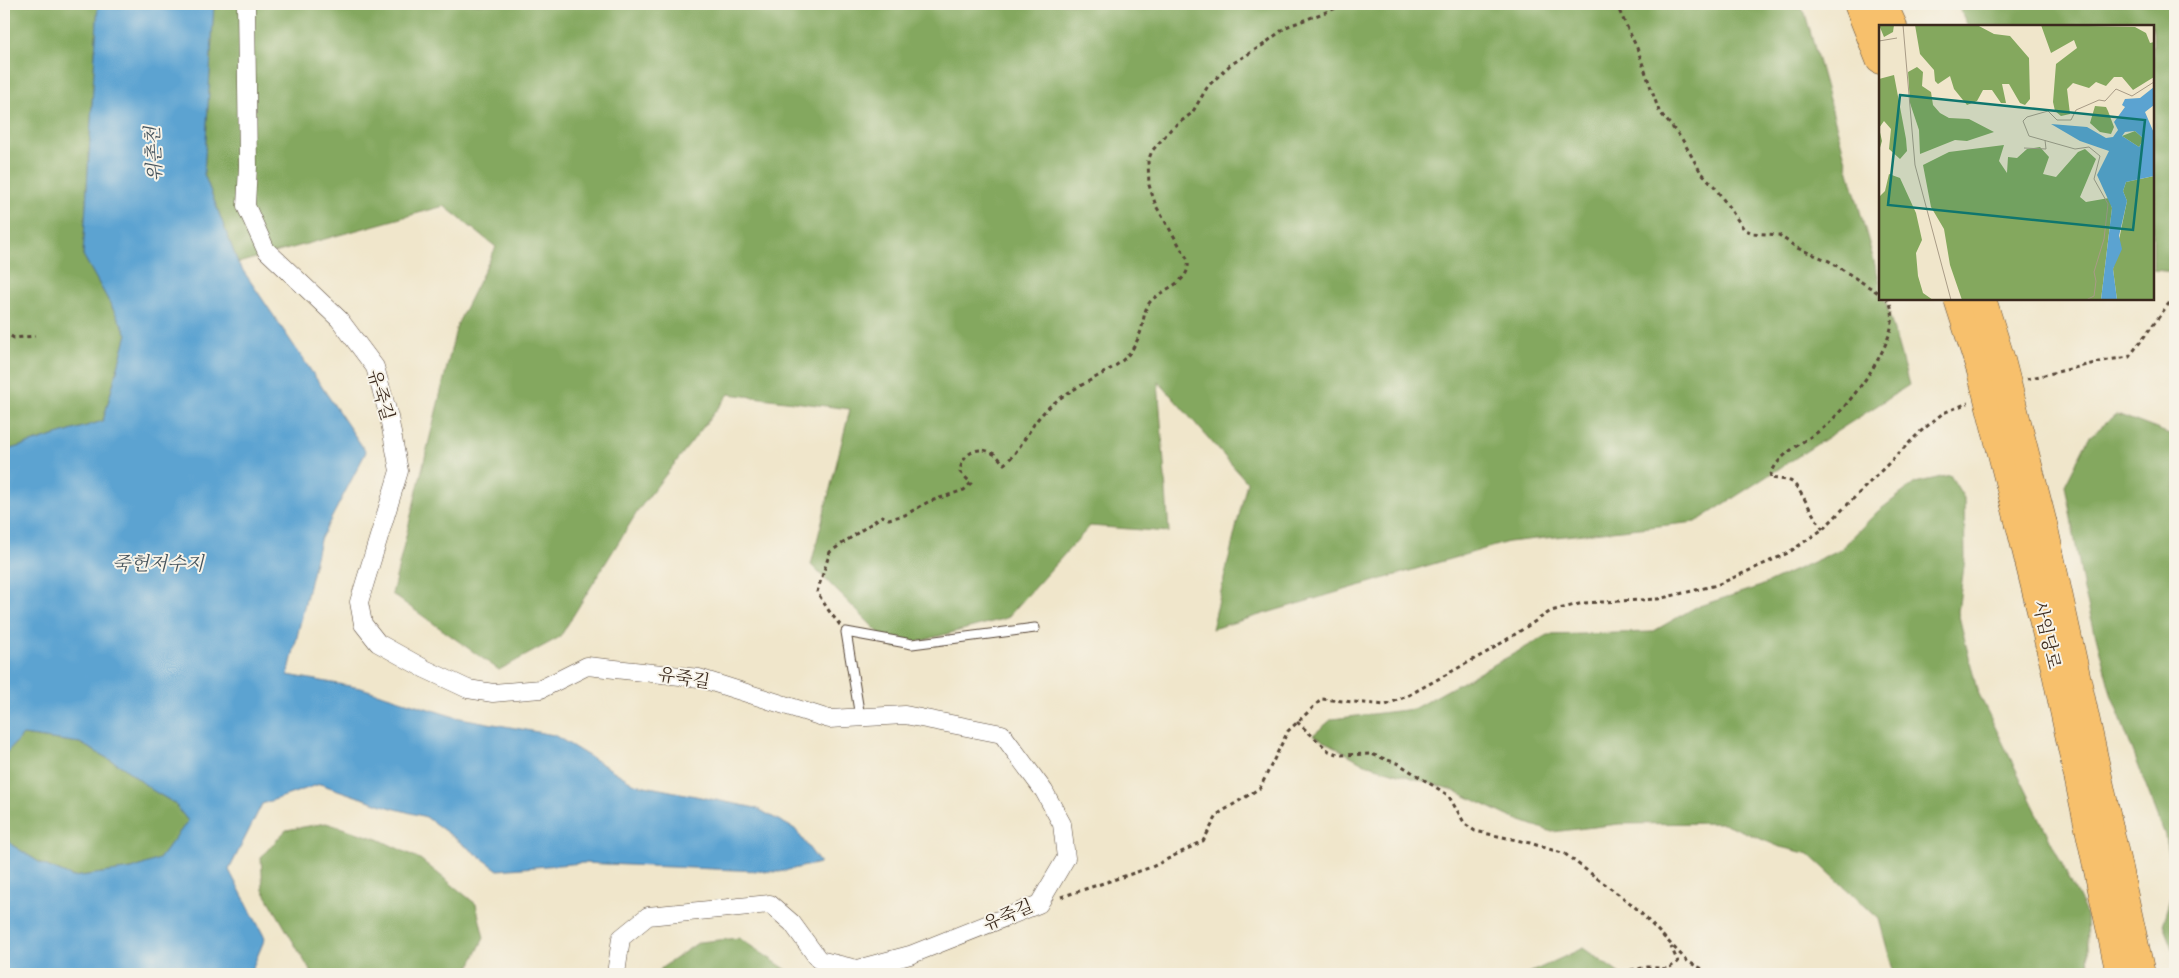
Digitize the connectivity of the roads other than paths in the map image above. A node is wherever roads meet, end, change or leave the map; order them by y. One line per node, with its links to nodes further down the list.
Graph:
1 (246, 4): 10 (street, 유죽길)
2 (1858, 4): 5 (highway)
3 (1883, 4): 4 (highway)
4 (1882, 25)
5 (1879, 37)
6 (1958, 300): 8 (highway, 사임당로, bridge)
7 (1982, 300): 8 (highway, 사임당로, bridge)
8 (2032, 524): 12 (highway, 사임당로); 13 (highway, 사임당로)
9 (1035, 628): 10 (lane)
10 (860, 717): 11 (street, 유죽길)
11 (616, 974)
12 (2120, 974)
13 (2141, 974)

